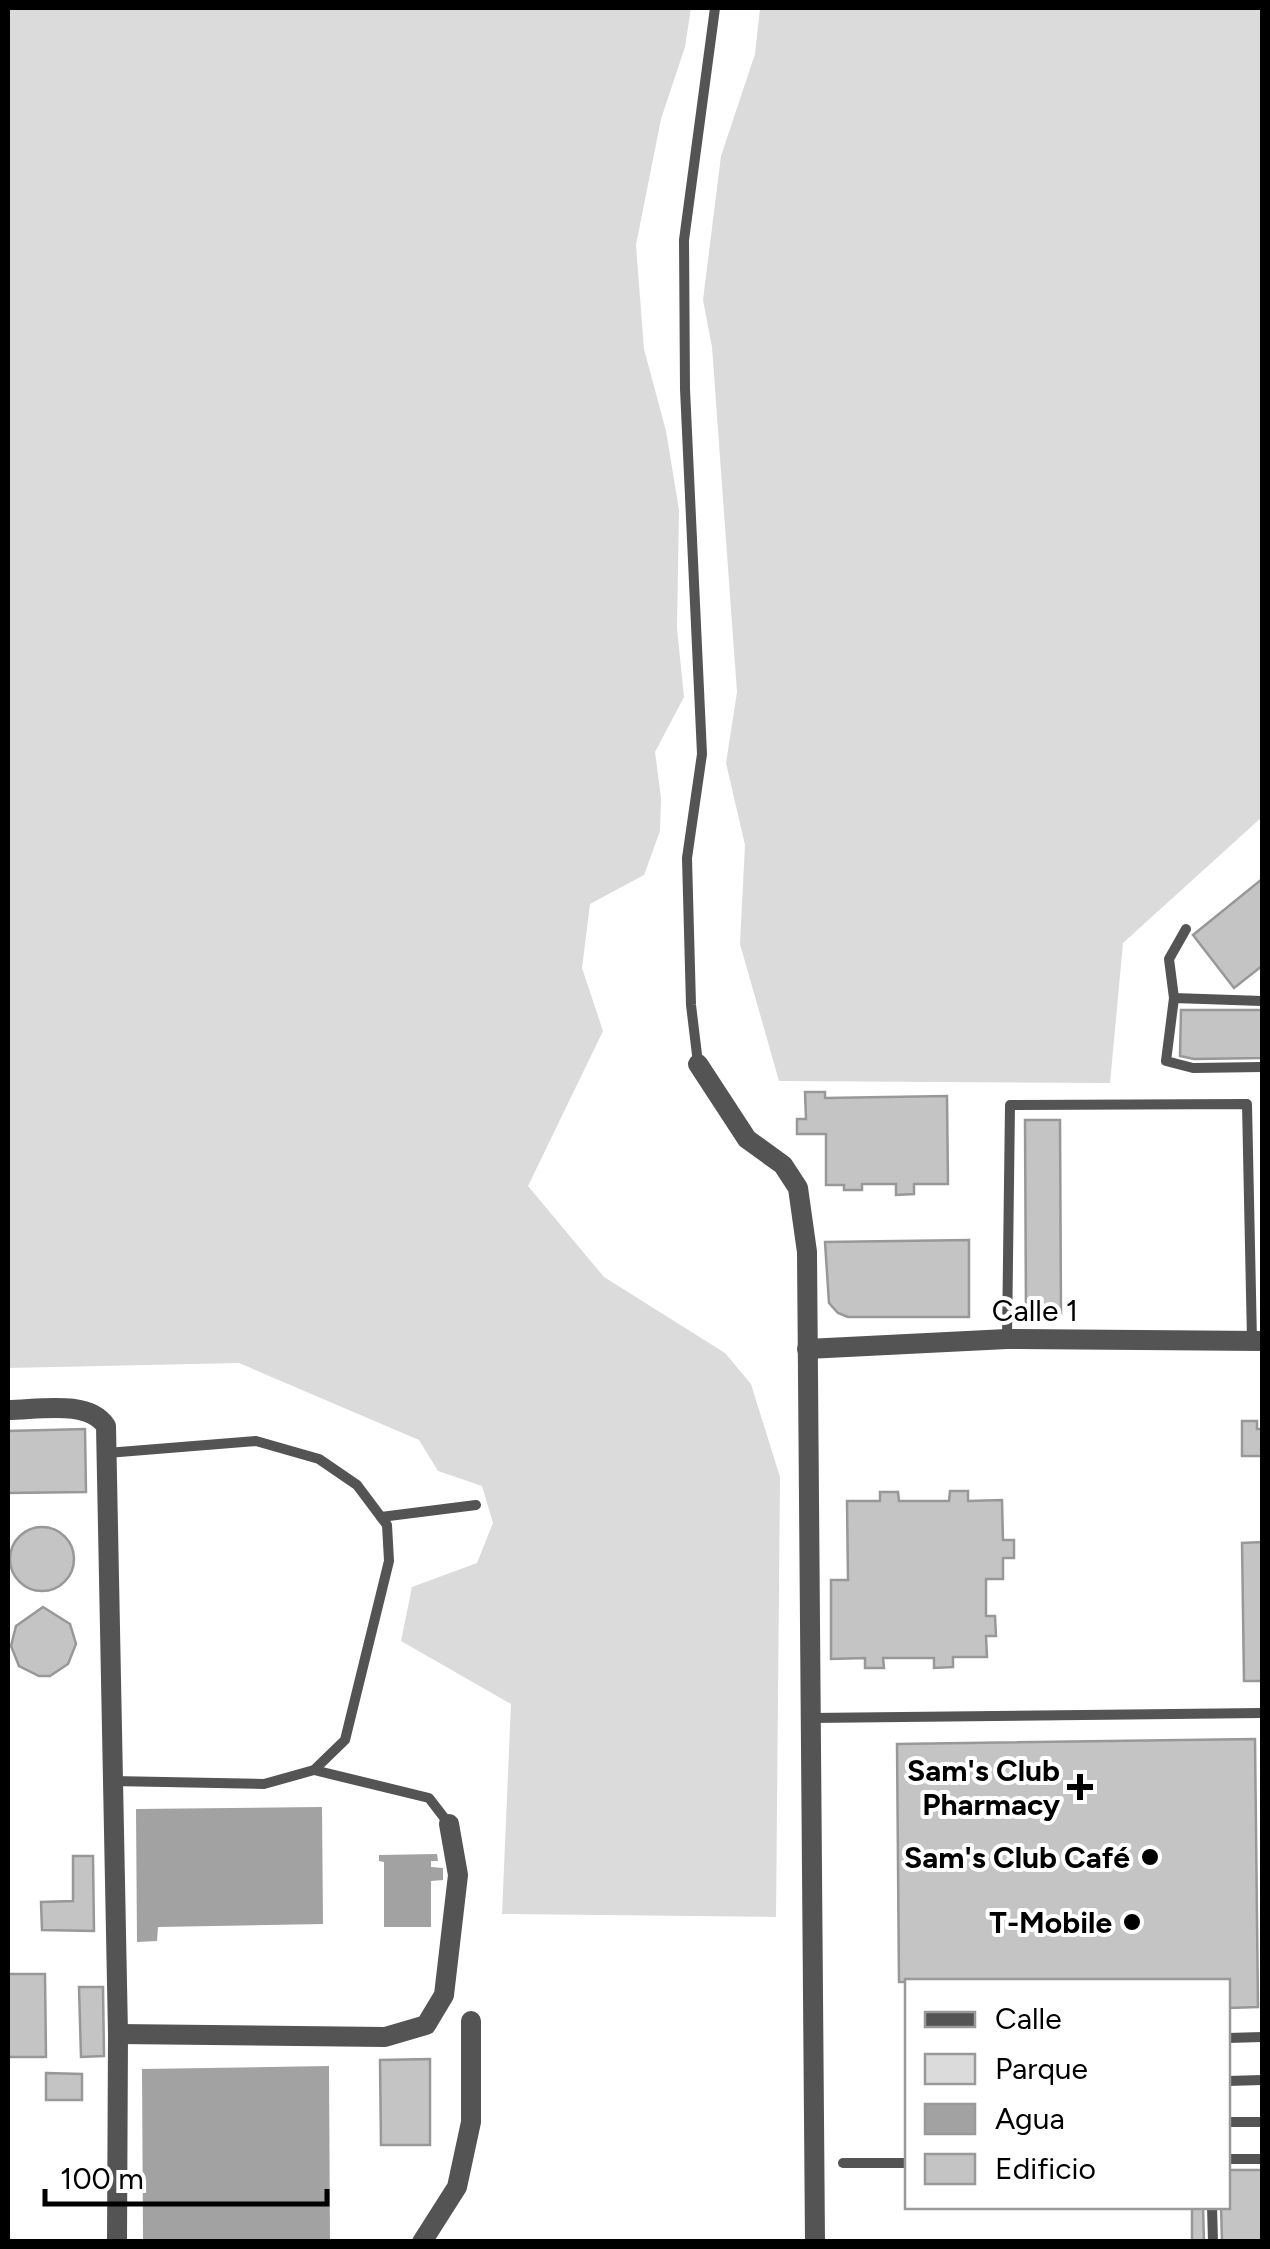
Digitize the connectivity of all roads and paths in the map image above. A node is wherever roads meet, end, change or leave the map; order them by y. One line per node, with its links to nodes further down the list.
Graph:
1 (716, 8): 5 (lane)
2 (1186, 929): 3 (lane)
3 (1174, 998): 4 (lane); 6 (lane)
4 (1262, 1002)
5 (698, 1064): 9 (street)
6 (1262, 1068)
7 (1007, 1340): 8 (street, Calle 1); 8 (lane); 9 (street, Calle 1)
8 (1258, 1341)
9 (807, 1349): 15 (street)
10 (8, 1410): 11 (street)
11 (107, 1453): 13 (lane); 17 (street)
12 (476, 1504): 13 (lane)
13 (381, 1517): 16 (lane)
14 (1262, 1713): 15 (lane)
15 (810, 1718): 34 (street)
16 (314, 1770): 17 (lane); 18 (lane)
17 (112, 1781): 20 (street)
18 (450, 1824): 20 (street)
19 (471, 2021): 33 (street)
20 (118, 2034): 32 (street)
21 (1262, 2037): 22 (lane)
22 (1230, 2038)
23 (1230, 2080): 24 (lane)
24 (1262, 2080)
25 (1230, 2122): 26 (lane)
26 (1262, 2122)
27 (1230, 2159): 28 (lane)
28 (1262, 2159)
29 (843, 2163): 30 (lane)
30 (905, 2163)
31 (1212, 2209): 35 (lane)
32 (117, 2242)
33 (422, 2242)
34 (815, 2242)
35 (1213, 2242)

